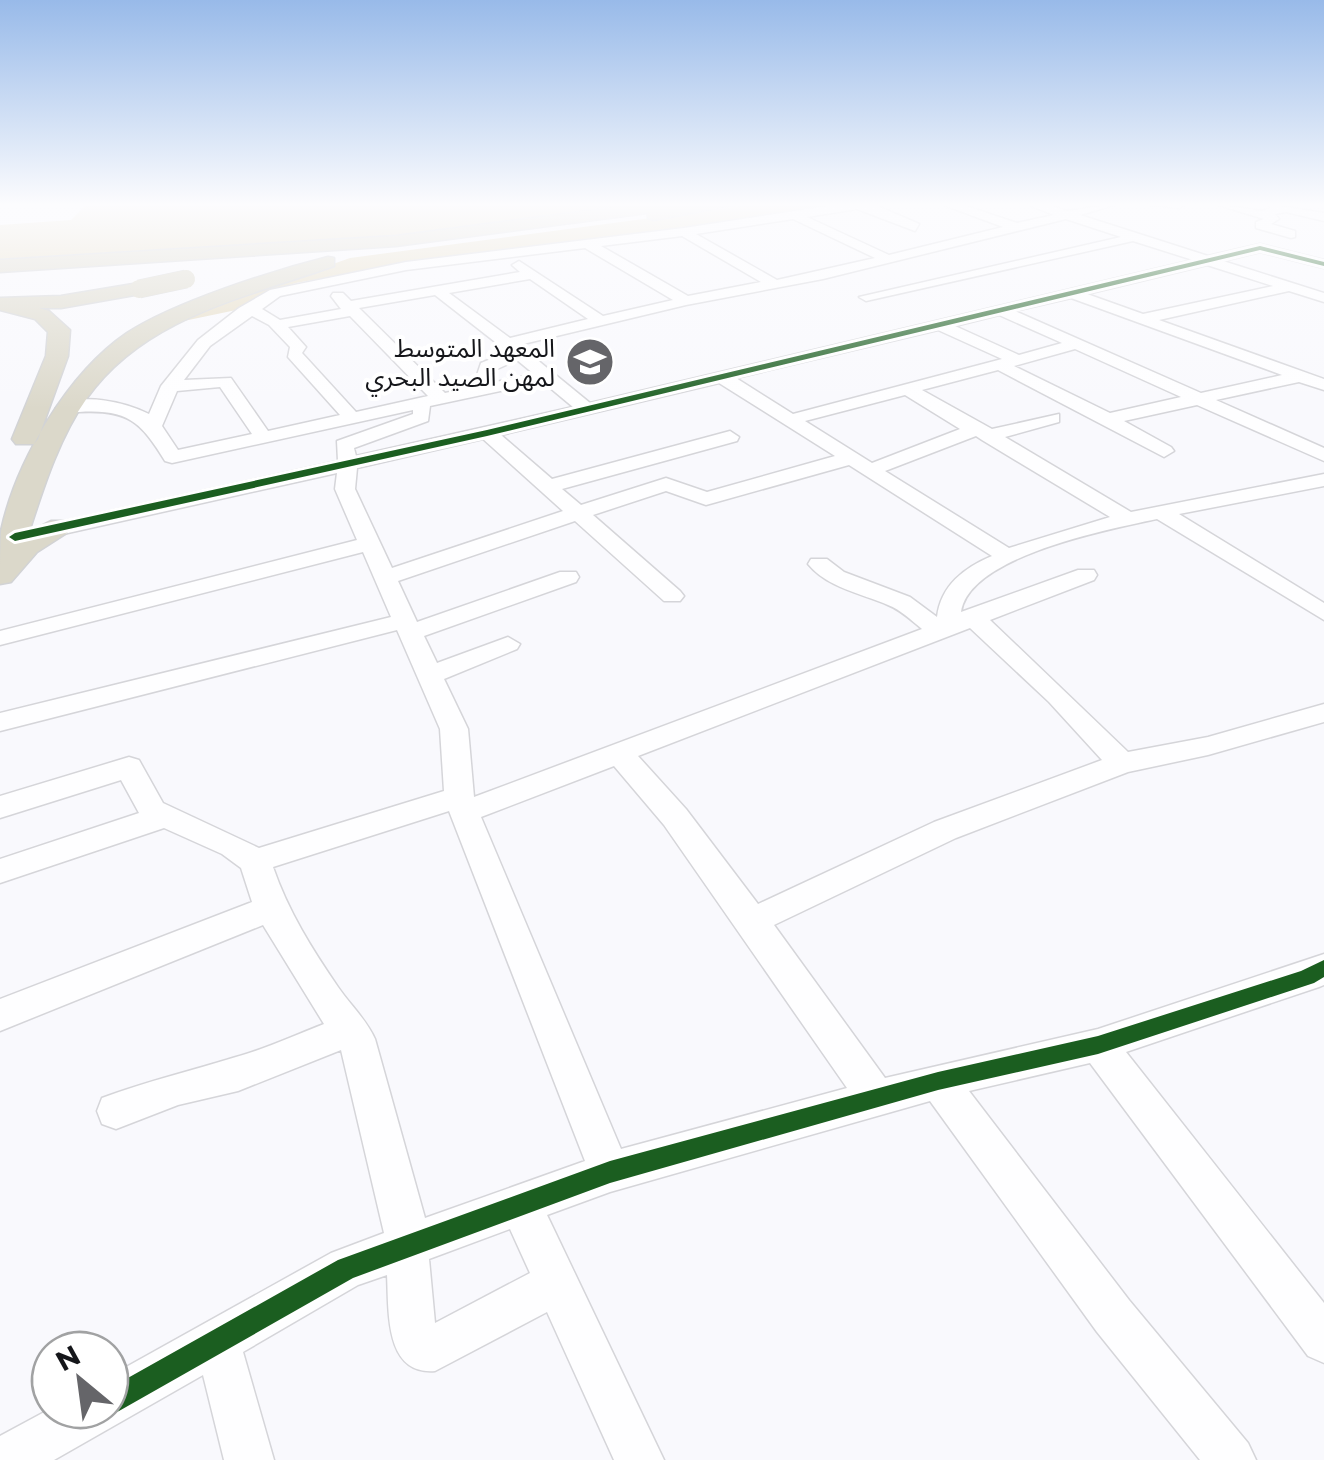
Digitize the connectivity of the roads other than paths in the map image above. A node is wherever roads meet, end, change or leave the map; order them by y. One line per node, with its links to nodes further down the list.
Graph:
1 (132, 272): 32 (highway)
2 (294, 272): 32 (highway)
3 (379, 272): 16 (street)
4 (529, 272): 12 (street)
5 (636, 272): 23 (street)
6 (753, 272): 17 (street)
7 (834, 272): 14 (street)
8 (978, 272): 21 (street)
9 (1165, 272): 20 (street)
10 (1240, 272): 18 (street)
11 (1312, 272): 18 (street)
12 (532, 274): 19 (street); 29 (street)
13 (0, 275): 42 (highway)
14 (822, 275): 17 (street); 21 (street)
15 (194, 278): 24 (highway, bridge)
16 (322, 281): 25 (street); 26 (street)
17 (774, 284): 23 (street)
18 (1282, 285): 22 (street); 28 (street)
19 (445, 289): 25 (street); 34 (street)
20 (1074, 294): 27 (street); 28 (street)
21 (866, 297): 31 (street)
22 (1324, 298)
23 (686, 301): 29 (street)
24 (0, 303): 42 (highway)
25 (350, 308): 30 (street); 46 (street)
26 (244, 311): 30 (street); 35 (street)
27 (1003, 311): 31 (street); 33 (street)
28 (1140, 319): 39 (street)
29 (602, 321): 34 (street)
30 (277, 325): 49 (street)
31 (933, 327): 36 (street); 38 (street)
32 (147, 328): 47 (highway)
33 (1076, 344): 36 (street); 45 (street)
34 (513, 348): 37 (street); 44 (street)
35 (212, 363): 40 (street); 40 (street); 57 (street)
36 (1008, 363): 43 (street); 51 (street)
37 (546, 376): 44 (street); 48 (street)
38 (722, 376): 48 (street); 52 (street)
39 (1302, 376): 41 (street); 45 (street)
40 (170, 386): 53 (street)
41 (1324, 386)
42 (46, 388): 68 (highway)
43 (908, 390): 52 (street); 54 (street)
44 (480, 391): 46 (street)
45 (1198, 398): 51 (street); 59 (street)
46 (431, 401): 49 (street); 61 (street)
47 (65, 408): 53 (street); 68 (highway)
48 (586, 409): 55 (street)
49 (352, 418): 57 (street)
50 (1053, 418): 54 (street)
51 (1108, 418): 58 (street)
52 (789, 420): 62 (street)
53 (153, 425): 60 (street)
54 (981, 431): 62 (street); 69 (street)
55 (488, 432): 61 (street); 64 (street)
56 (730, 437): 64 (street)
57 (264, 438): 60 (street)
58 (1164, 451)
59 (1324, 455)
60 (172, 457): 65 (street)
61 (348, 463): 65 (street); 71 (street)
62 (864, 463): 66 (street); 72 (street)
63 (1324, 480): 67 (street)
64 (550, 486): 66 (street)
65 (182, 499): 70 (street)
66 (579, 512): 77 (street); 78 (street)
67 (1162, 514): 69 (street); 79 (street)
68 (14, 520): 70 (highway); 74 (highway)
69 (1128, 520): 72 (street)
70 (62, 526): 74 (highway)
71 (369, 544): 77 (street); 82 (street)
72 (1004, 554): 80 (street)
73 (819, 564): 80 (street)
74 (2, 571)
75 (1086, 575): 80 (street)
76 (568, 577): 81 (street)
77 (384, 578): 81 (street)
78 (672, 596)
79 (1324, 613)
80 (952, 623): 87 (street); 88 (street)
81 (407, 627): 84 (street); 86 (street)
82 (0, 638)
83 (508, 644): 84 (street)
84 (430, 675): 89 (street)
85 (1324, 713): 88 (street)
86 (0, 722)
87 (618, 752): 89 (street); 95 (street)
88 (1122, 763): 95 (street)
89 (462, 804): 92 (street); 103 (street)
90 (0, 806): 91 (street)
91 (162, 817): 92 (street); 93 (street)
92 (255, 861): 94 (street)
93 (0, 871)
94 (270, 908): 97 (street); 98 (street)
95 (752, 921): 101 (street)
96 (1318, 981): 99 (street)
97 (0, 1015)
98 (352, 1029): 102 (street); 105 (street)
99 (1098, 1045): 100 (street); 108 (street)
100 (938, 1082): 101 (street); 114 (street)
101 (876, 1098): 103 (street)
102 (116, 1111)
103 (610, 1172): 104 (street)
104 (520, 1206): 105 (street); 106 (street)
105 (405, 1248): 106 (street); 107 (street)
106 (555, 1283): 113 (street)
107 (217, 1340): 109 (street); 112 (street)
108 (1324, 1340)
109 (130, 1390)
110 (60, 1430): 111 (street)
111 (6, 1460)
112 (248, 1460)
113 (640, 1460)
114 (1230, 1460)

